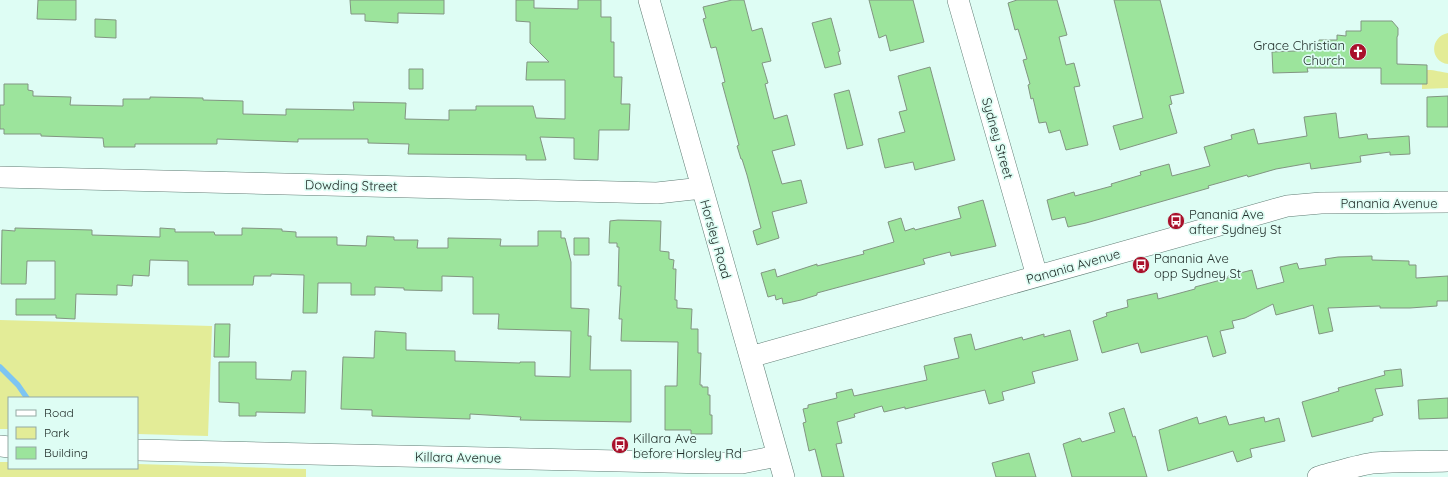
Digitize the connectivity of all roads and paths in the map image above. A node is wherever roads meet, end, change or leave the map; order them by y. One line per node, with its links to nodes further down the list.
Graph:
1 (649, 0): 4 (street, Horsley Road)
2 (958, 0): 6 (street, Sydney Street)
3 (0, 176): 4 (street, Dowding Street)
4 (702, 188): 7 (street, Horsley Road)
5 (1448, 202): 6 (street, Panania Avenue)
6 (1037, 276): 7 (street, Panania Avenue)
7 (750, 357): 9 (street, Horsley Road)
8 (138, 450): 9 (street, Killara Avenue)
9 (777, 456): 11 (street, Horsley Road)
10 (1448, 461): 12 (street)
11 (784, 477)
12 (1318, 477)

